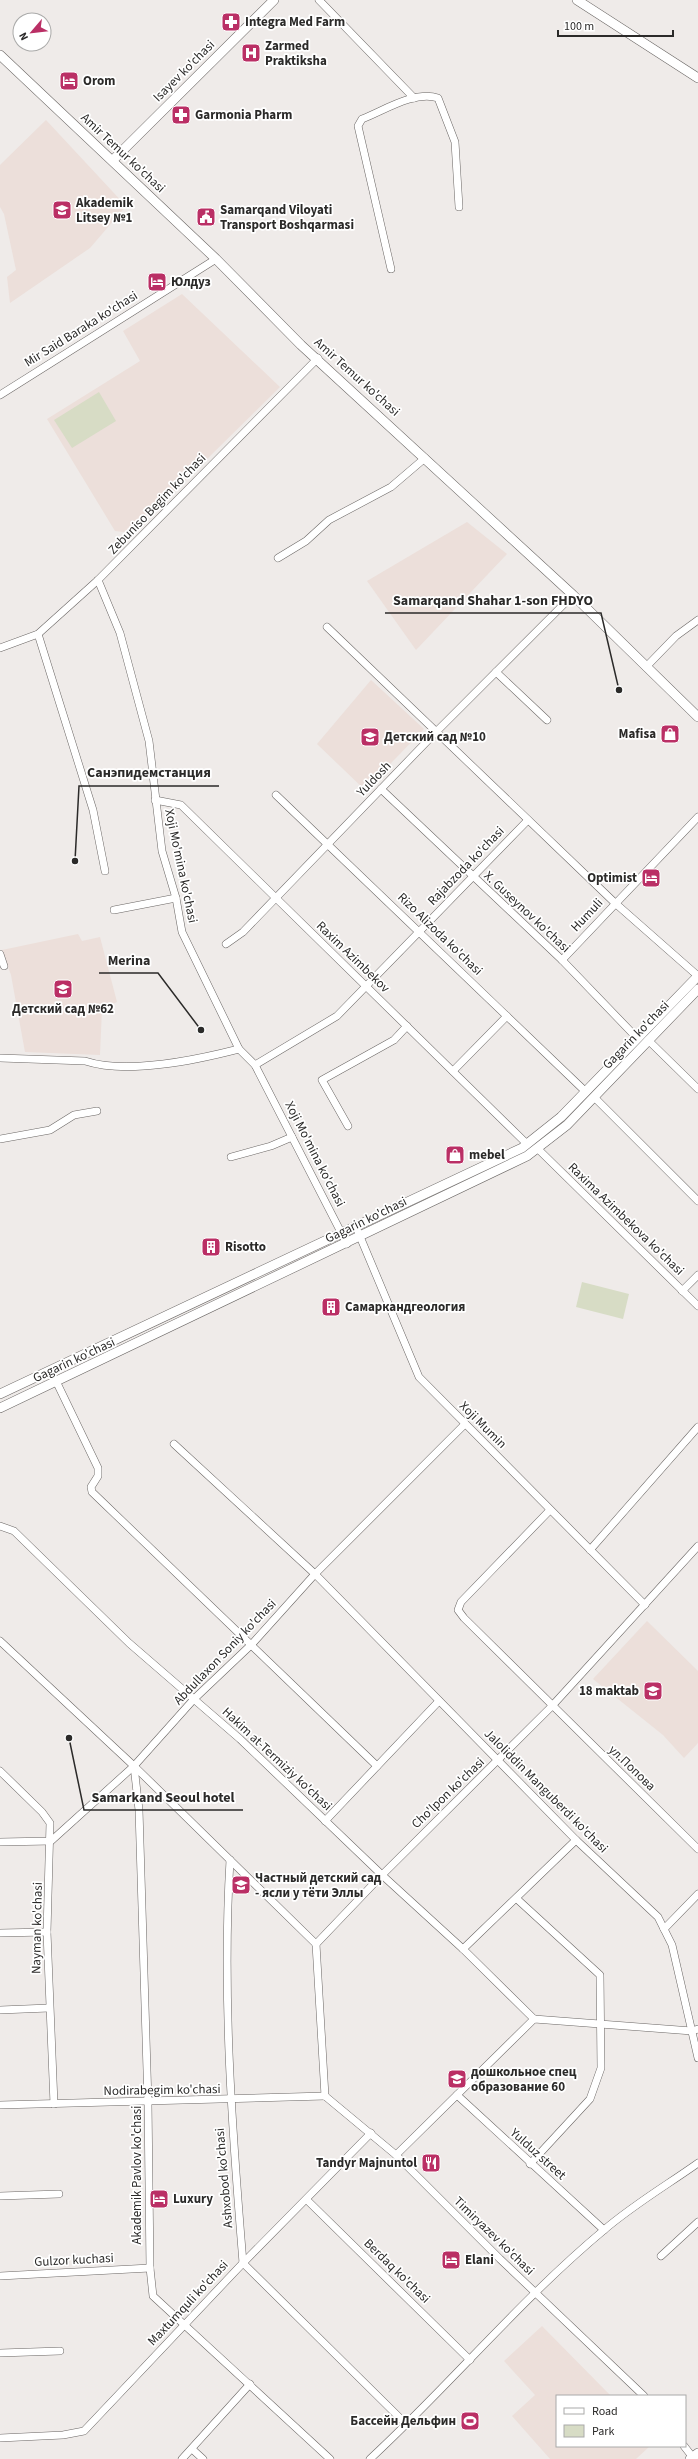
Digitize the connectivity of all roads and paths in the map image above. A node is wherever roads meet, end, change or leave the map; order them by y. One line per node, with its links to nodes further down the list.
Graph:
1 (274, 0): 7 (main road, Isayev ko'chasi)
2 (319, 0): 6 (street)
3 (577, 0): 5 (main road)
4 (0, 55): 7 (main road, Amir Temur ko'chasi)
5 (698, 78)
6 (414, 98): 8 (street); 10 (street)
7 (112, 160): 9 (main road, Amir Temur ko'chasi)
8 (459, 207)
9 (216, 259): 11 (main road, Amir Temur ko'chasi); 12 (street, Mir Said Baraka ko'chasi)
10 (391, 269)
11 (318, 358): 13 (main road, Amir Temur ko'chasi); 15 (street, Zebuniso Begim ko'chasi)
12 (0, 395)
13 (425, 458): 14 (street); 16 (main road, Amir Temur ko'chasi)
14 (278, 558)
15 (98, 580): 19 (street, Zebuniso Begim ko'chasi); 28 (street, Xoji Mo'mina ko'chasi)
16 (573, 595): 21 (main road, Amir Temur ko'chasi); 22 (street, Yuldosh)
17 (698, 620): 21 (street)
18 (327, 627): 25 (street)
19 (38, 634): 20 (street, Zebuniso Begim ko'chasi); 32 (street)
20 (0, 648)
21 (646, 667): 23 (main road, Amir Temur ko'chasi)
22 (496, 672): 24 (street); 25 (street, Yuldosh)
23 (698, 717)
24 (546, 720)
25 (436, 732): 26 (street, Yuldosh); 30 (street)
26 (381, 789): 31 (street, Yuldosh); 33 (street, X. Guseynov ko'chasi)
27 (276, 795): 31 (street, Rizo Alizoda ko'chasi)
28 (155, 800): 34 (street, Xoji Mo'mina ko'chasi); 35 (street, Raxim Azimbekov)
29 (698, 817): 36 (street, Humuli)
30 (528, 820): 33 (street, Rajabzoda ko'chasi); 36 (street)
31 (328, 845): 35 (street, Yuldosh); 38 (street, Rizo Alizoda ko'chasi)
32 (105, 871)
33 (472, 877): 38 (street, Rajabzoda ko'chasi); 41 (street, X. Guseynov ko'chasi)
34 (176, 898): 37 (street); 50 (street, Xoji Mo'mina ko'chasi)
35 (275, 899): 39 (street, Yuldosh); 44 (street, Raxim Azimbekov)
36 (615, 903): 41 (street, Humuli); 43 (street)
37 (114, 910)
38 (420, 931): 44 (street, Rajabzoda ko'chasi); 46 (street, Rizo Alizoda ko'chasi)
39 (226, 944)
40 (0, 954): 42 (street)
41 (562, 960): 48 (street, X. Guseynov ko'chasi)
42 (4, 966)
43 (698, 976): 48 (main road, Gagarin ko'chasi)
44 (366, 987): 47 (street, Raxim Azimbekov); 52 (street, Rajabzoda ko'chasi)
45 (698, 989): 49 (main road, Gagarin ko'chasi)
46 (507, 1016): 53 (street); 55 (street, Rizo Alizoda ko'chasi)
47 (407, 1026): 53 (street, Raxim Azimbekov); 57 (street)
48 (637, 1038): 55 (main road, Gagarin ko'chasi)
49 (648, 1040): 54 (street); 55 (main road, Gagarin ko'chasi)
50 (240, 1049): 51 (street); 52 (street, Xoji Mo'mina ko'chasi)
51 (0, 1058)
52 (255, 1065): 58 (street, Xoji Mo'mina ko'chasi)
53 (453, 1070): 60 (street, Raxim Azimbekov)
54 (698, 1089)
55 (590, 1094): 60 (main road, Gagarin ko'chasi); 61 (main road, Gagarin ko'chasi); 63 (street, Rizo Alizoda ko'chasi)
56 (97, 1111): 59 (street)
57 (348, 1126)
58 (292, 1136): 62 (street); 65 (street, Xoji Mo'mina ko'chasi)
59 (0, 1139)
60 (527, 1144): 64 (main road, Gagarin ko'chasi)
61 (538, 1149): 66 (main road, Gagarin ko'chasi); 69 (street, Raxima Azimbekova ko'chasi)
62 (231, 1157)
63 (698, 1201)
64 (356, 1227): 65 (main road, Gagarin ko'chasi); 66 (street, Xoji Mumin)
65 (342, 1234): 67 (street, Xoji Mo'mina ko'chasi); 72 (main road, Gagarin ko'chasi)
66 (361, 1237): 67 (main road, Gagarin ko'chasi); 74 (street, Xoji Mumin)
67 (347, 1244): 71 (main road, Gagarin ko'chasi)
68 (698, 1275): 69 (street)
69 (682, 1291): 70 (street, Raxima Azimbekova ko'chasi)
70 (698, 1306)
71 (57, 1383): 73 (main road, Gagarin ko'chasi); 84 (street)
72 (0, 1394)
73 (0, 1408)
74 (465, 1424): 77 (street, Xoji Mumin); 81 (street, Abdullaxon Soniy ko'chasi)
75 (698, 1427): 80 (street)
76 (174, 1444): 81 (street, Jaloliddin Manguberdi ko'chasi)
77 (550, 1510): 80 (street, Xoji Mumin); 87 (street, ул.Попова)
78 (0, 1526): 85 (street, Hakim at-Termiziy ko'chasi)
79 (698, 1546): 82 (street, Cho'lpon ko'chasi)
80 (590, 1550): 82 (street, Xoji Mumin)
81 (315, 1574): 84 (street, Abdullaxon Soniy ko'chasi); 86 (street, Jaloliddin Manguberdi ko'chasi)
82 (645, 1605): 87 (street, Cho'lpon ko'chasi)
83 (0, 1641): 89 (street)
84 (252, 1644): 85 (street, Abdullaxon Soniy ko'chasi); 90 (street)
85 (194, 1699): 89 (street, Abdullaxon Soniy ko'chasi); 92 (street, Hakim at-Termiziy ko'chasi)
86 (439, 1701): 88 (street, Jaloliddin Manguberdi ko'chasi); 90 (street)
87 (551, 1705): 88 (street, Cho'lpon ko'chasi); 96 (street, ул.Попова)
88 (499, 1760): 94 (street, Jaloliddin Manguberdi ko'chasi); 98 (street, Cho'lpon ko'chasi)
89 (134, 1766): 93 (street, Abdullaxon Soniy ko'chasi); 97 (street); 115 (street, Akademik Pavlov ko'chasi)
90 (377, 1766): 92 (street)
91 (0, 1771): 93 (street, Nayman ko'chasi)
92 (326, 1820): 98 (street, Hakim at-Termiziy ko'chasi)
93 (51, 1840): 95 (street); 102 (street, Nayman ko'chasi)
94 (576, 1840): 100 (street); 101 (street, Jaloliddin Manguberdi ko'chasi)
95 (0, 1842)
96 (698, 1849)
97 (230, 1860): 104 (street); 114 (street, Ashxobod ko'chasi)
98 (382, 1875): 104 (street, Cho'lpon ko'chasi); 105 (street, Hakim at-Termiziy ko'chasi)
99 (698, 1894): 101 (street)
100 (517, 1899): 105 (street); 109 (street)
101 (664, 1929): 110 (street, Jaloliddin Manguberdi ko'chasi)
102 (48, 1932): 103 (street); 106 (street, Nayman ko'chasi)
103 (0, 1933)
104 (316, 1944): 113 (street)
105 (463, 1949): 108 (street, Hakim at-Termiziy ko'chasi)
106 (49, 2008): 107 (street); 116 (street, Nayman ko'chasi)
107 (0, 2010)
108 (534, 2019): 109 (street); 112 (street)
109 (599, 2024): 110 (street); 121 (street)
110 (695, 2030): 111 (street, Jaloliddin Manguberdi ko'chasi)
111 (698, 2058)
112 (457, 2095): 119 (street); 121 (street, Yulduz street)
113 (325, 2096): 114 (street, Nodirabegim ko'chasi); 118 (street, Timiryazev ko'chasi)
114 (230, 2100): 115 (street, Nodirabegim ko'chasi); 128 (street, Ashxobod ko'chasi)
115 (148, 2103): 116 (street, Nodirabegim ko'chasi); 129 (street, Akademik Pavlov ko'chasi)
116 (54, 2104): 117 (street, Nodirabegim ko'chasi)
117 (0, 2106)
118 (371, 2133): 119 (street, Timiryazev ko'chasi); 124 (street, Maxtumquli ko'chasi)
119 (396, 2155): 131 (street, Timiryazev ko'chasi)
120 (698, 2163): 126 (street)
121 (530, 2164): 126 (street, Yulduz street)
122 (59, 2194): 123 (street)
123 (0, 2196)
124 (307, 2200): 128 (street, Maxtumquli ko'chasi); 135 (street, Berdaq ko'chasi)
125 (698, 2222): 127 (street)
126 (604, 2230): 131 (street)
127 (661, 2256)
128 (243, 2263): 132 (street, Maxtumquli ko'chasi); 138 (street)
129 (150, 2268): 130 (street, Gulzor kuchasi); 132 (street, Akademik Pavlov ko'chasi)
130 (0, 2276)
131 (535, 2292): 135 (street); 137 (street, Timiryazev ko'chasi)
132 (184, 2326): 136 (street, Akademik Pavlov ko'chasi); 139 (street, Maxtumquli ko'chasi)
133 (60, 2351): 134 (street)
134 (0, 2354)
135 (470, 2360): 138 (street)
136 (250, 2384): 141 (street); 145 (street, Akademik Pavlov ko'chasi)
137 (643, 2395)
138 (407, 2425): 146 (street)
139 (0, 2438)
140 (685, 2447): 142 (street)
141 (192, 2448): 143 (street); 144 (street)
142 (694, 2457)
143 (182, 2459)
144 (204, 2459)
145 (330, 2459)
146 (370, 2459)

